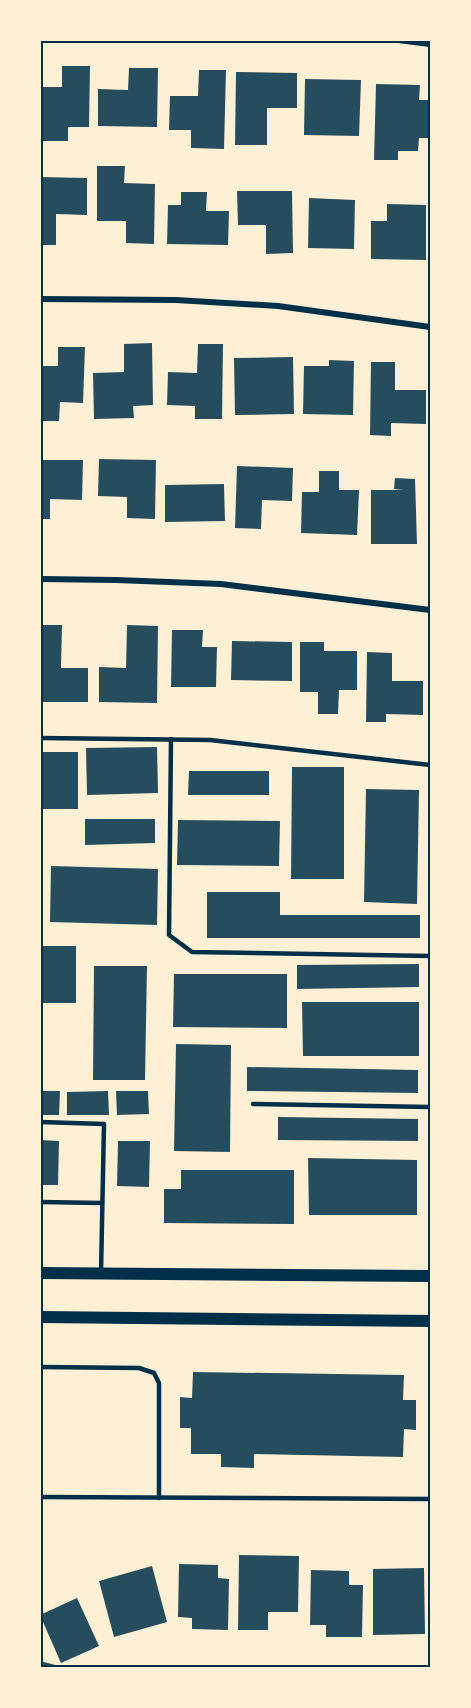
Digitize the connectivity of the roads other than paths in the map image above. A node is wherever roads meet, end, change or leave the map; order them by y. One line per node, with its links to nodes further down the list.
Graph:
1 (398, 40): 2 (street)
2 (430, 44)
3 (40, 299): 4 (street)
4 (430, 327)
5 (40, 579): 6 (street)
6 (430, 610)
7 (40, 738): 8 (lane)
8 (171, 739): 9 (lane); 10 (lane)
9 (430, 765)
10 (430, 956)
11 (253, 1104): 12 (lane)
12 (430, 1107)
13 (40, 1122): 15 (lane)
14 (40, 1202): 15 (lane)
15 (102, 1203): 17 (lane)
16 (40, 1273): 17 (main road)
17 (101, 1273): 18 (main road)
18 (430, 1276)
19 (40, 1317): 20 (main road)
20 (430, 1320)
21 (40, 1366): 23 (lane)
22 (40, 1497): 23 (lane)
23 (159, 1498): 24 (lane)
24 (430, 1499)

